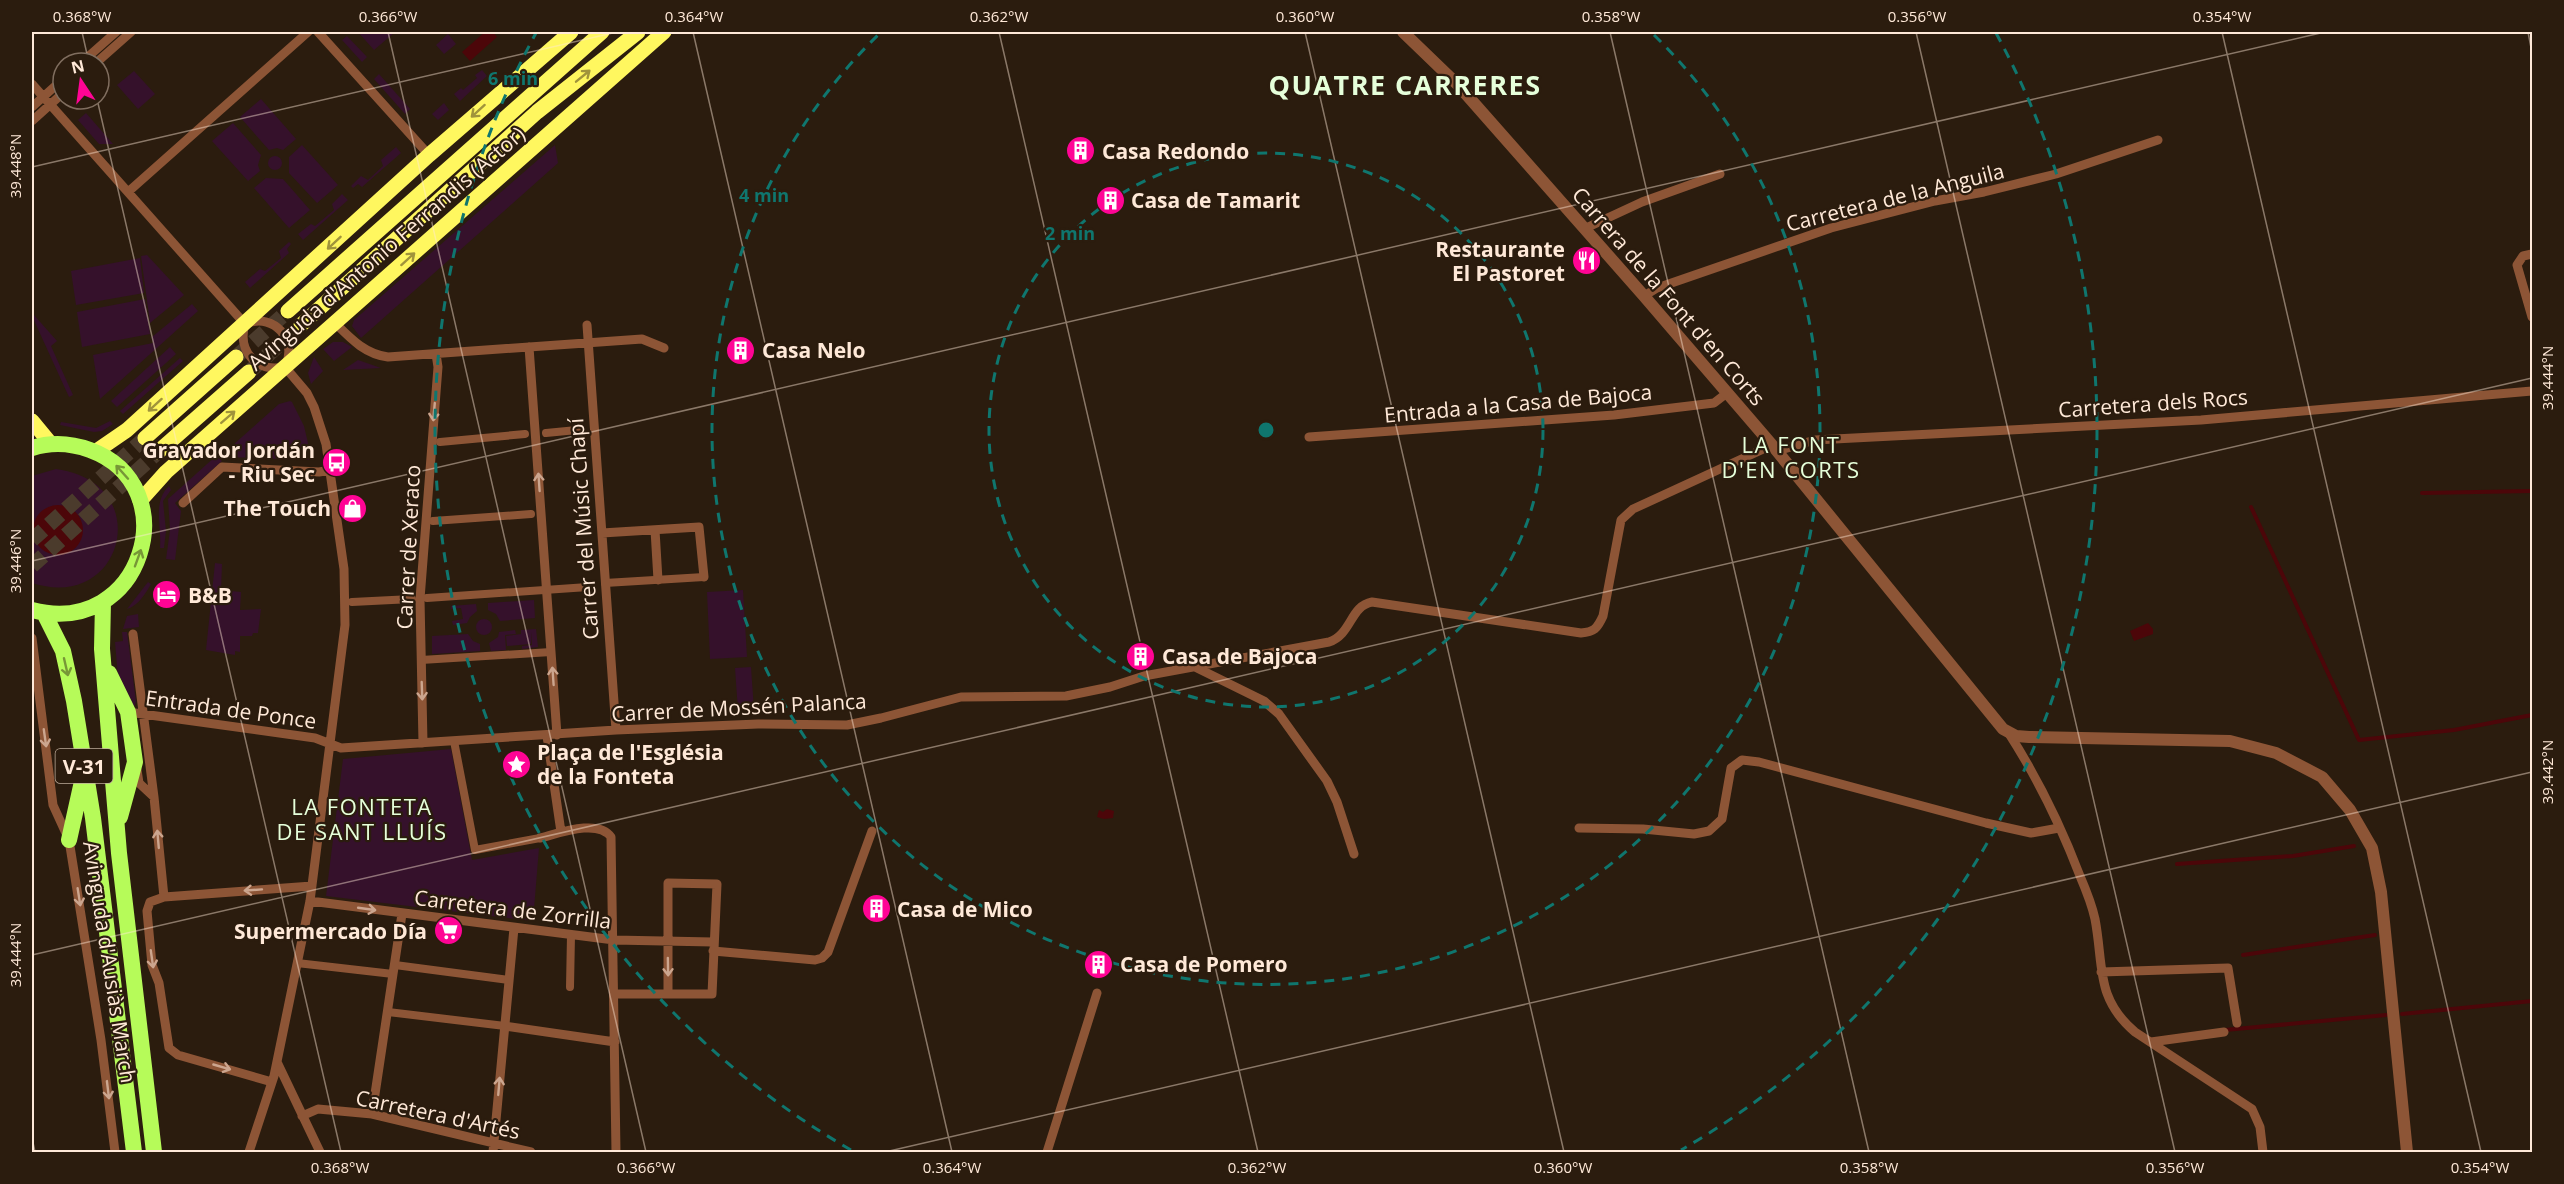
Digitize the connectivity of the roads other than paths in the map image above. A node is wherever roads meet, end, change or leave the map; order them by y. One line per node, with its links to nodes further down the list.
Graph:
1 (116, 32): 10 (street)
2 (131, 32): 11 (street)
3 (308, 32): 21 (street)
4 (318, 32): 19 (street)
5 (571, 32): 19 (main road, Avinguda d'Antonio Ferrandis (Actor), one-way to 19)
6 (602, 32): 25 (main road, Avinguda d'Antonio Ferrandis (Actor))
7 (638, 32): 29 (main road, Avinguda d'Antonio Ferrandis (Actor), one-way to 7)
8 (664, 32): 27 (main road, Avinguda d'Antonio Ferrandis (Actor), one-way to 8)
9 (1403, 32): 22 (street, Carrera de la Font d'en Corts)
10 (95, 51)
11 (110, 51)
12 (32, 84): 14 (street)
13 (51, 90): 14 (street)
14 (43, 97): 15 (street); 16 (street)
15 (50, 105): 17 (street); 21 (street)
16 (32, 107)
17 (32, 121)
18 (2158, 140): 24 (street, Carretera de la Anguila)
19 (429, 155): 28 (main road, Avinguda d'Antonio Ferrandis (Actor), one-way to 28)
20 (1720, 174): 22 (street)
21 (128, 192): 28 (street)
22 (1586, 228): 24 (street, Carrera de la Font d'en Corts)
23 (2532, 254): 26 (street)
24 (1644, 296): 39 (street, Carrera de la Font d'en Corts)
25 (288, 311)
26 (2532, 317)
27 (335, 323): 34 (street); 36 (main road, Avinguda d'Antonio Ferrandis (Actor))
28 (245, 324): 36 (street); 36 (street); 50 (main road, Avinguda d'Antonio Ferrandis (Actor), one-way to 50)
29 (301, 325)
30 (587, 325): 31 (street, Carrer del Músic Chapí)
31 (588, 343): 32 (street); 33 (street); 58 (street, Carrer del Músic Chapí)
32 (529, 347): 34 (street); 63 (street, one-way to 32)
33 (664, 348)
34 (436, 354): 73 (street, Carrer de Xeraco, one-way to 73)
35 (236, 357): 45 (main road, Avinguda d'Antonio Ferrandis (Actor))
36 (285, 367): 52 (street); 53 (main road, Avinguda d'Antonio Ferrandis (Actor), one-way to 36)
37 (249, 372): 51 (main road, Avinguda d'Antonio Ferrandis (Actor))
38 (2532, 391): 49 (street, Carretera dels Rocs)
39 (1727, 393): 44 (street, Entrada a la Casa de Bajoca); 49 (street, Carrera de la Font d'en Corts)
40 (32, 420): 47 (main road)
41 (577, 430): 42 (street)
42 (546, 433)
43 (525, 434): 46 (street)
44 (1309, 437)
45 (145, 438)
46 (440, 442)
47 (51, 444): 48 (highway); 50 (highway)
48 (32, 448)
49 (1774, 448): 74 (street, Carrer de Mossén Palanca); 77 (street, Carrera de la Font d'en Corts)
50 (95, 452): 53 (highway, one-way to 50)
51 (158, 452)
52 (331, 470): 54 (street); 80 (street)
53 (140, 501): 66 (highway, one-way to 53)
54 (183, 502)
55 (531, 514): 56 (street)
56 (434, 521)
57 (655, 530): 58 (street); 59 (street); 60 (street)
58 (602, 533): 61 (street, Carrer del Músic Chapí)
59 (704, 577): 60 (street)
60 (658, 580): 61 (street)
61 (605, 583): 76 (street, Carrer del Músic Chapí)
62 (588, 587): 63 (street)
63 (547, 590): 64 (street); 72 (street)
64 (428, 598)
65 (412, 599): 67 (street)
66 (103, 602): 68 (highway); 71 (highway, Avinguda d'Ausiàs March / V-31)
67 (352, 602)
68 (38, 611): 84 (highway, Avinguda d'Ausiàs March / V-31, one-way to 84)
69 (133, 634): 75 (street)
70 (32, 638): 92 (street, Avinguda d'Ausiàs March, one-way to 92)
71 (102, 649): 75 (highway); 86 (highway, Avinguda d'Ausiàs March / V-31)
72 (551, 652): 73 (street); 78 (street, one-way to 72)
73 (422, 660): 82 (street, Carrer de Xeraco, one-way to 82)
74 (1193, 666): 76 (street, Carrer de Mossén Palanca); 93 (street)
75 (136, 714): 80 (street, Entrada de Ponce); 83 (highway); 85 (street)
76 (616, 730): 78 (street, Carrer de Mossén Palanca)
77 (2008, 732): 88 (street); 131 (street)
78 (557, 735): 79 (street, Carrer de Mossén Palanca)
79 (547, 736): 81 (street, Carrer de Mossén Palanca); 90 (street)
80 (329, 741): 82 (street, Carrer de Mossén Palanca); 94 (street)
81 (454, 741): 82 (street, Carrer de Mossén Palanca); 91 (street)
82 (423, 742)
83 (135, 762): 85 (street); 86 (highway)
84 (84, 770): 92 (highway); 123 (highway, Avinguda d'Ausiàs March / V-31)
85 (154, 797): 95 (street, one-way to 85)
86 (117, 827): 124 (highway, Avinguda d'Ausiàs March / V-31)
87 (1579, 828): 88 (street)
88 (2059, 828): 105 (street)
89 (872, 831): 102 (street, Carretera de Zorrilla)
90 (561, 832): 91 (street); 100 (street)
91 (540, 838)
92 (69, 840): 122 (street, Avinguda d'Ausiàs March, one-way to 122)
93 (1354, 854)
94 (312, 886): 95 (street, one-way to 95); 96 (street)
95 (164, 897): 118 (street, Avinguda d'Ausiàs March, one-way to 118)
96 (310, 901): 97 (street, Carretera de Zorrilla, one-way to 97); 103 (street)
97 (402, 914): 98 (street, Carretera de Zorrilla); 104 (street)
98 (514, 928): 99 (street, Carretera de Zorrilla); 106 (street)
99 (571, 935): 100 (street, Carretera de Zorrilla); 107 (street)
100 (614, 940): 101 (street, Carretera de Zorrilla); 109 (street)
101 (668, 941): 102 (street, Carretera de Zorrilla); 102 (street); 110 (street, one-way to 110)
102 (713, 947): 110 (street)
103 (297, 963): 104 (street); 117 (street)
104 (394, 970): 106 (street); 111 (street)
105 (2102, 972): 112 (street); 115 (street)
106 (509, 980): 113 (street)
107 (570, 987)
108 (1097, 993): 129 (street)
109 (614, 994): 110 (street); 116 (street)
110 (668, 994)
111 (388, 1012): 113 (street); 119 (street)
112 (2237, 1023)
113 (505, 1026): 116 (street); 121 (street, one-way to 113)
114 (2224, 1032): 115 (street)
115 (2151, 1041): 130 (street)
116 (615, 1042): 128 (street)
117 (277, 1062): 118 (street); 120 (street)
118 (272, 1082): 125 (street)
119 (372, 1114): 120 (street, Carretera d'Artés); 121 (street, Carretera d'Artés)
120 (302, 1116): 126 (street)
121 (494, 1148): 127 (street, Carretera d'Artés)
122 (115, 1152)
123 (134, 1152)
124 (154, 1152)
125 (249, 1152)
126 (320, 1152)
127 (531, 1152)
128 (616, 1152)
129 (1047, 1152)
130 (2263, 1152)
131 (2407, 1152)

